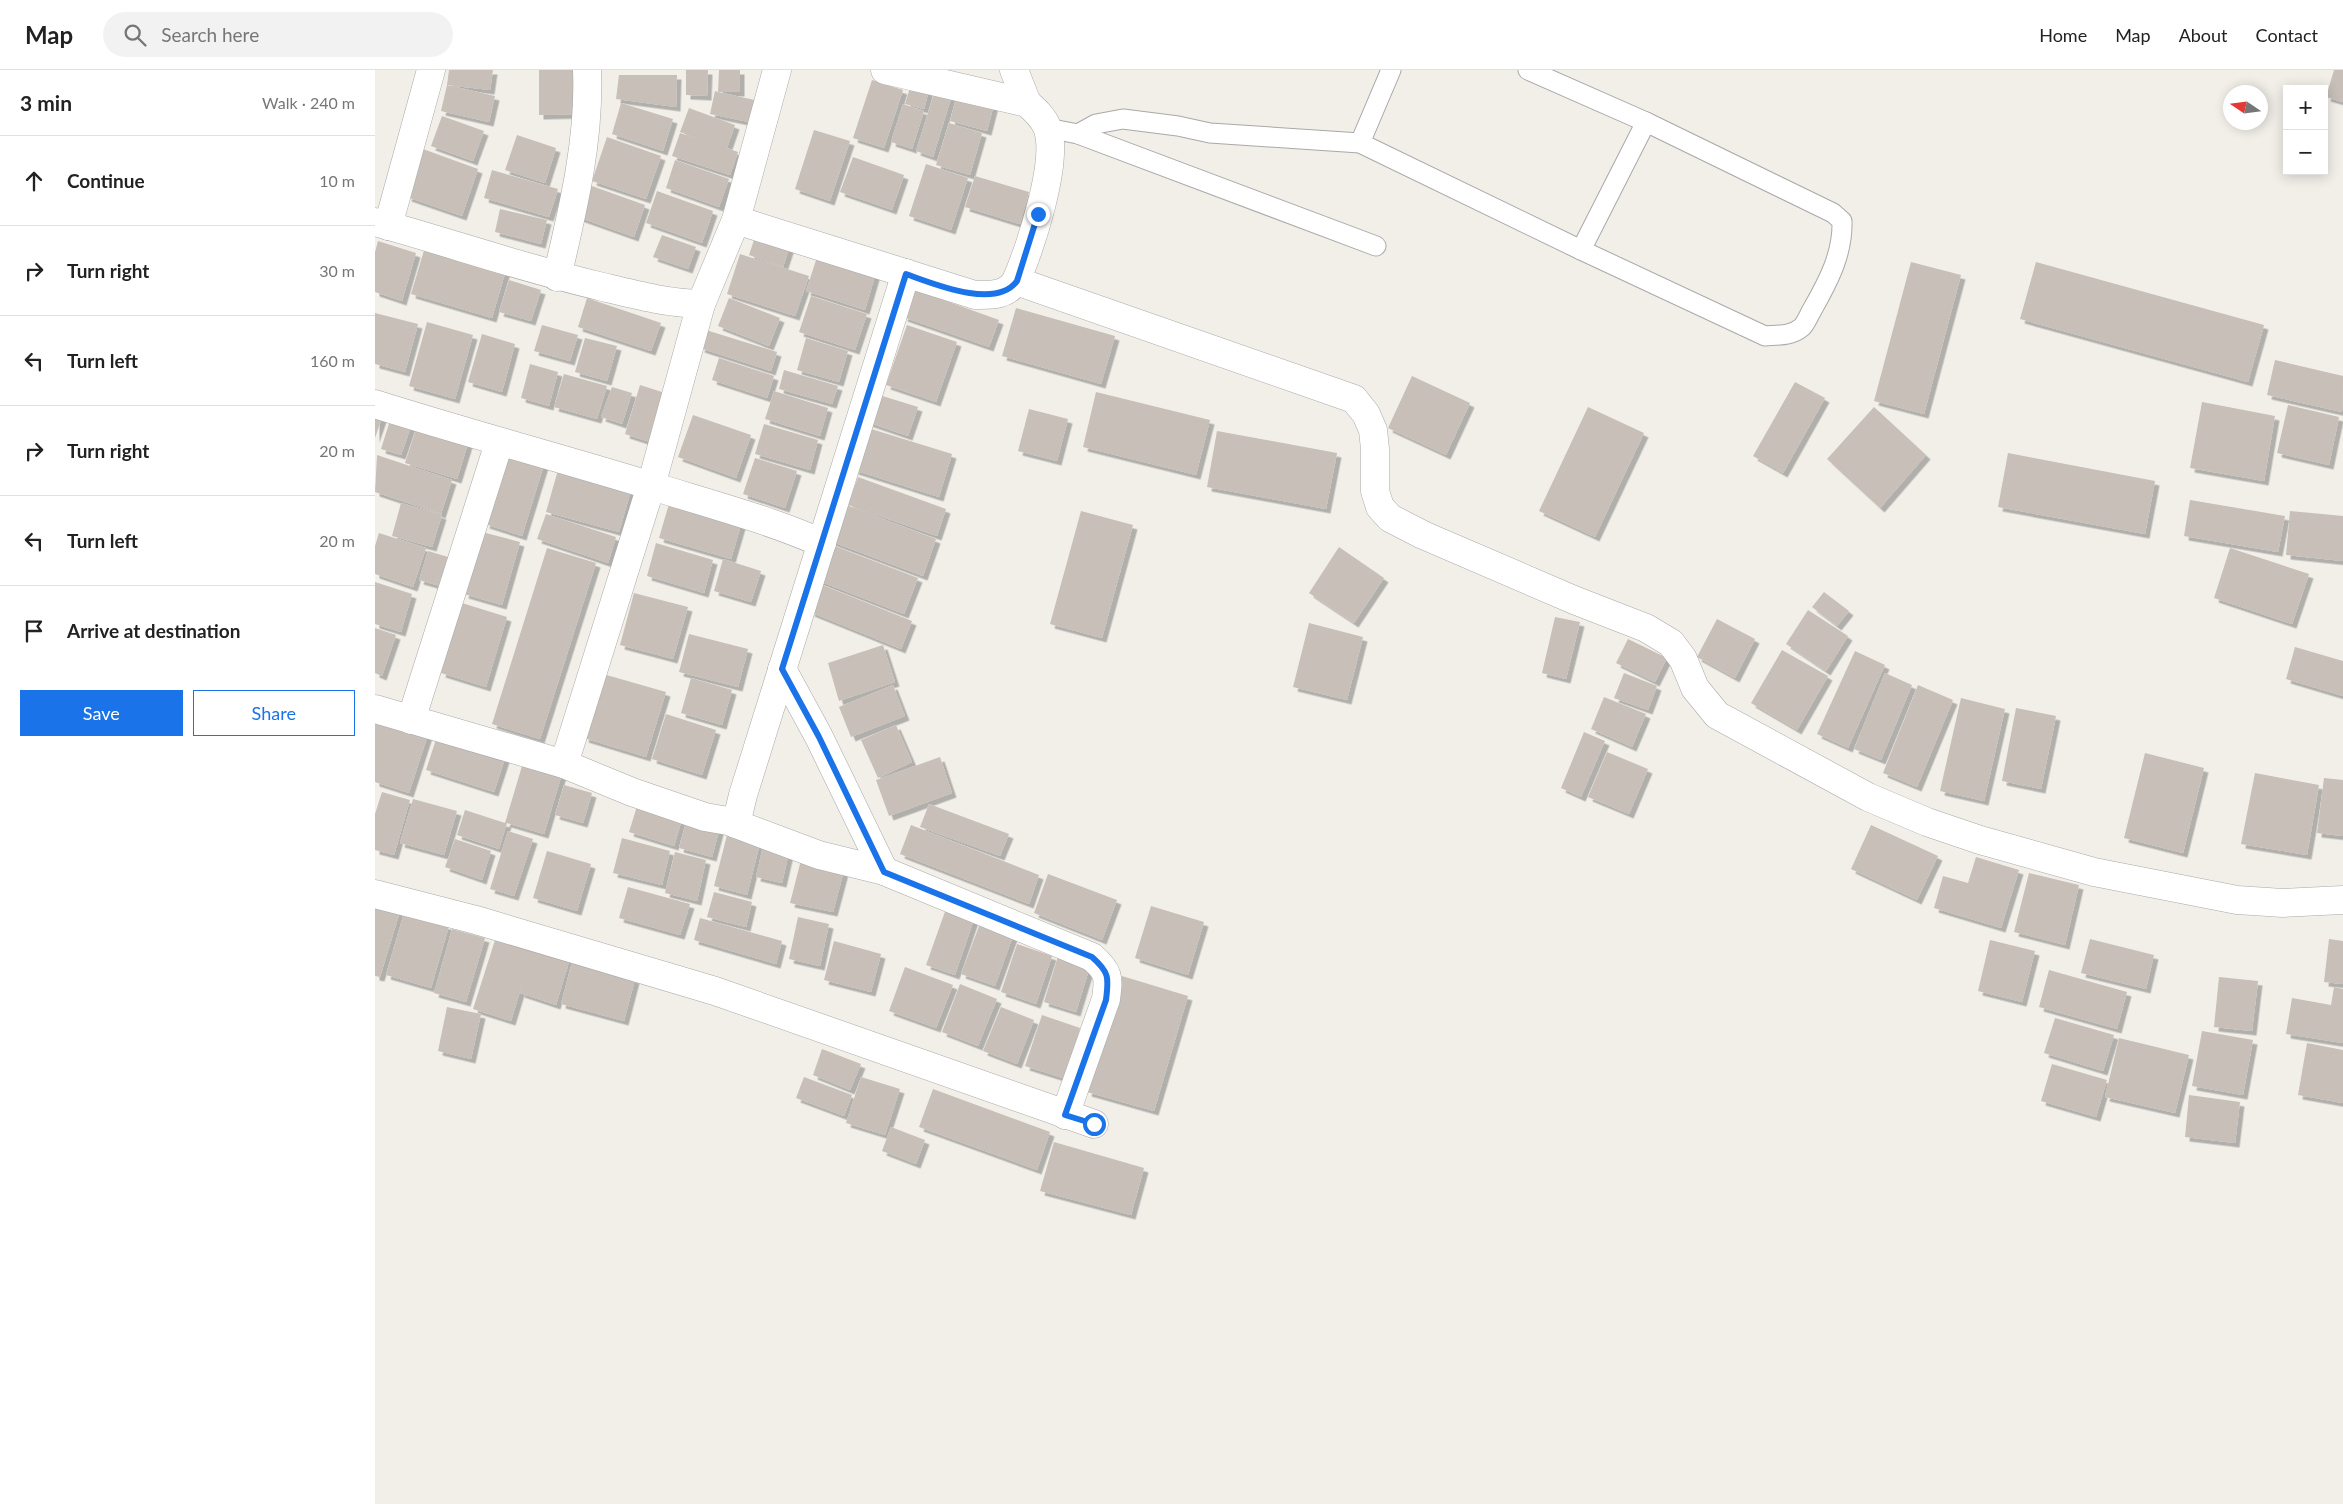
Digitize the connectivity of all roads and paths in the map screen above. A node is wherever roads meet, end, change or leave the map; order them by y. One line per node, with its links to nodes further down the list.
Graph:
1 (431, 70): 14 (street)
2 (587, 70): 18 (street)
3 (777, 70): 13 (street)
4 (885, 70): 8 (street)
5 (1014, 70): 8 (street)
6 (1391, 70): 12 (lane)
7 (1528, 70): 9 (lane)
8 (1027, 103): 10 (street)
9 (1646, 122): 16 (lane); 16 (lane)
10 (1047, 128): 11 (lane); 19 (street)
11 (1078, 134): 12 (lane); 15 (lane)
12 (1360, 143): 16 (lane)
13 (736, 220): 17 (street); 20 (street)
14 (382, 224): 18 (street)
15 (1376, 246)
16 (1581, 250)
17 (906, 274): 19 (street); 24 (street)
18 (557, 276): 20 (street)
19 (1017, 281): 32 (street)
20 (701, 304): 23 (street)
21 (375, 404): 22 (street)
22 (499, 443): 23 (street); 27 (street)
23 (651, 486): 24 (street); 28 (street)
24 (822, 543): 25 (street)
25 (782, 669): 29 (street); 30 (street)
26 (375, 709): 27 (street)
27 (411, 720): 28 (street)
28 (564, 764): 29 (street)
29 (737, 824): 30 (street)
30 (884, 872): 33 (street)
31 (375, 894): 33 (street)
32 (2343, 900)
33 (1065, 1115): 34 (street)
34 (1094, 1124)

